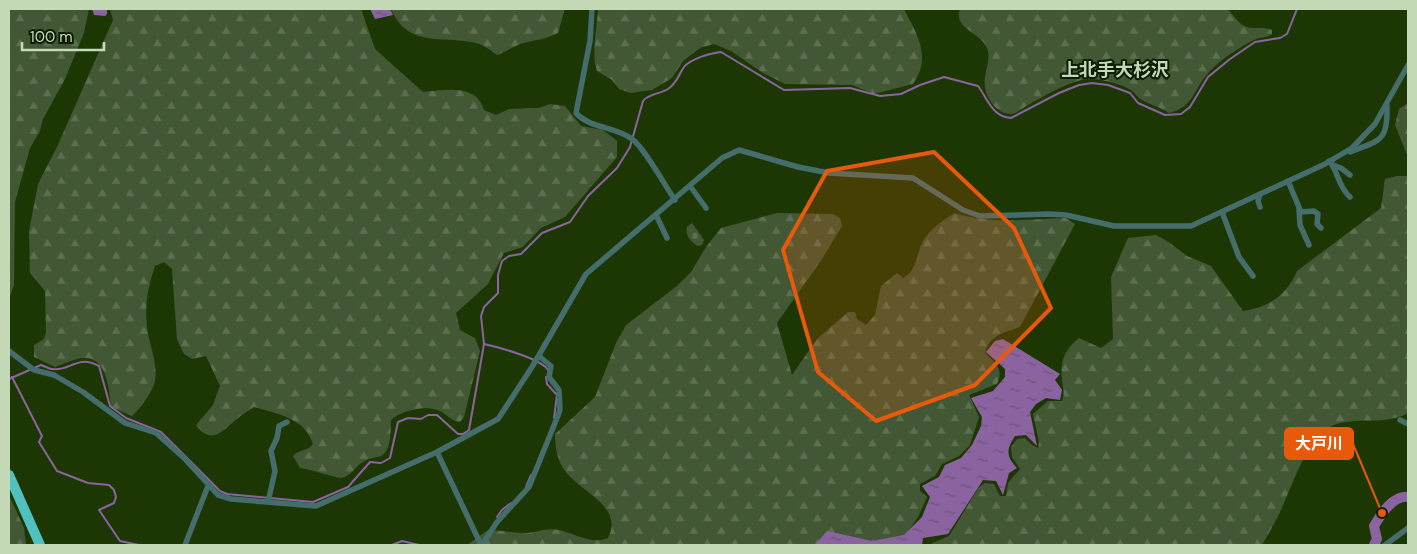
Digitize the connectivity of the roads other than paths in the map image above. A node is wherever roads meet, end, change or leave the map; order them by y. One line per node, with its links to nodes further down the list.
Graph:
1 (592, 9): 10 (street)
2 (1408, 65): 3 (street)
3 (1387, 106): 4 (street); 4 (street)
4 (1331, 163): 5 (street); 6 (street); 9 (street)
5 (1350, 175)
6 (1288, 181): 8 (street); 13 (street)
7 (690, 186): 10 (street); 12 (street); 14 (street)
8 (1260, 194): 11 (street); 14 (street)
9 (1350, 197)
10 (674, 200): 15 (street)
11 (1260, 207)
12 (706, 208)
13 (1299, 209): 16 (street); 18 (street)
14 (1222, 212): 19 (street)
15 (656, 215): 17 (street); 21 (street)
16 (1321, 228)
17 (668, 238)
18 (1309, 245)
19 (1253, 276)
20 (9, 351): 27 (street)
21 (538, 356): 25 (street); 32 (street)
22 (1400, 420): 24 (street)
23 (287, 422): 28 (street)
24 (1408, 424)
25 (437, 452): 28 (street); 32 (street)
26 (9, 475): 30 (highway)
27 (208, 486): 28 (street); 31 (street)
28 (268, 500)
29 (1408, 528): 33 (street)
30 (40, 545)
31 (185, 545)
32 (482, 545)
33 (1385, 545)

